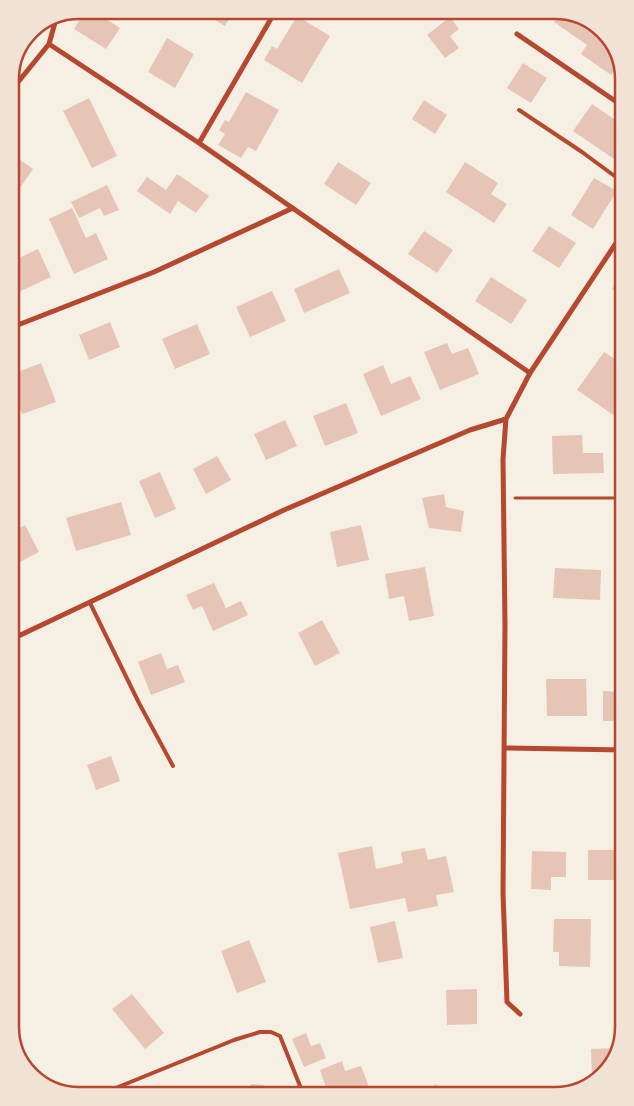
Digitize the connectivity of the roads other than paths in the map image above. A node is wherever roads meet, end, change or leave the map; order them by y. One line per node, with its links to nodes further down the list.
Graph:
1 (271, 19): 8 (street)
2 (55, 24): 4 (street)
3 (517, 34): 6 (street)
4 (49, 44): 5 (street); 8 (street)
5 (19, 81)
6 (615, 101)
7 (519, 110): 9 (lane)
8 (199, 143): 10 (street)
9 (615, 176)
10 (293, 208): 12 (street); 13 (street)
11 (615, 245): 13 (street)
12 (19, 324)
13 (530, 373): 14 (street)
14 (506, 419): 15 (street); 17 (street)
15 (90, 603): 16 (street); 19 (lane)
16 (19, 636)
17 (505, 748): 18 (street); 20 (street)
18 (615, 750)
19 (174, 766)
20 (520, 1014)
21 (118, 1087): 22 (lane)
22 (300, 1087)

